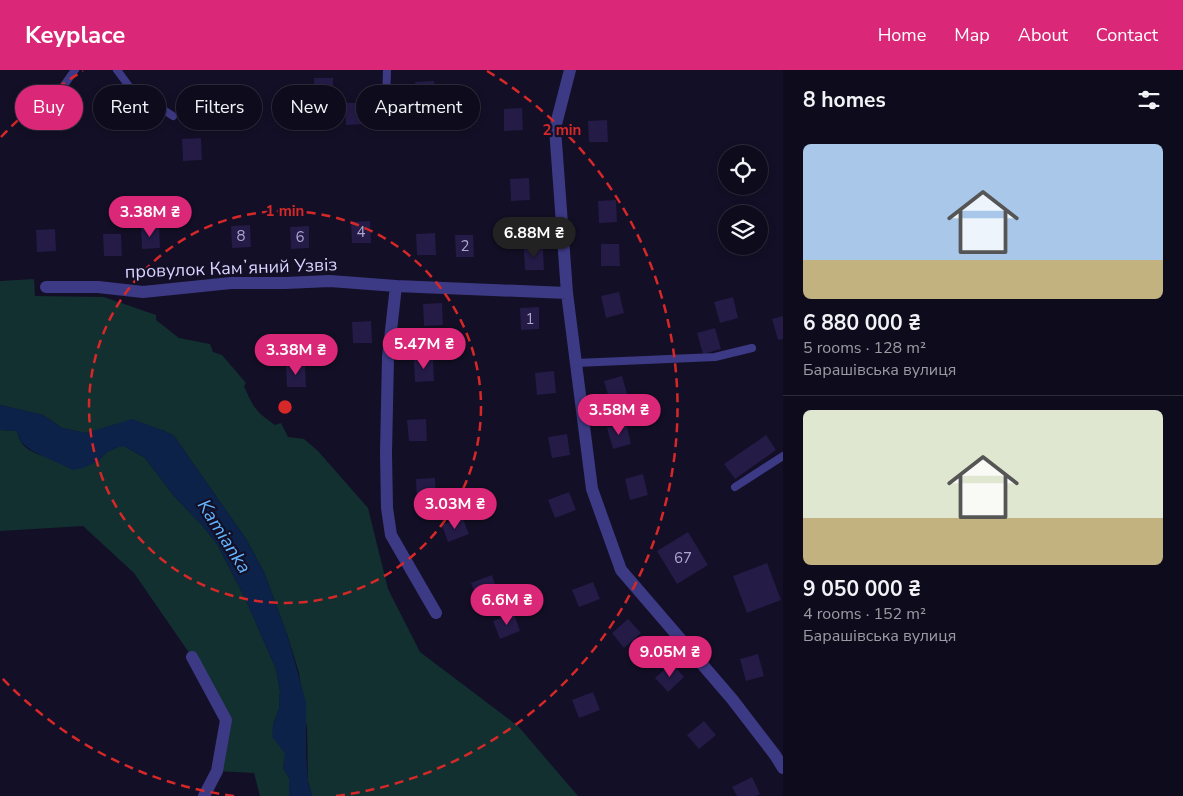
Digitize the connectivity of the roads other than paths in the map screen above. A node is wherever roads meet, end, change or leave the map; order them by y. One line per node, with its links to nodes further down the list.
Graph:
1 (75, 70): 5 (lane)
2 (117, 70): 7 (lane)
3 (387, 70): 6 (lane)
4 (570, 70): 10 (street)
5 (64, 85)
6 (387, 85)
7 (173, 116)
8 (46, 286): 9 (street, провулок Камʼяний Узвіз)
9 (396, 286): 10 (street, провулок Камʼяний Узвіз); 15 (street)
10 (567, 293): 12 (street)
11 (752, 348): 12 (lane)
12 (576, 363): 17 (street)
13 (783, 456): 14 (lane)
14 (735, 487)
15 (436, 613)
16 (192, 658): 18 (street)
17 (783, 768)
18 (204, 796)

